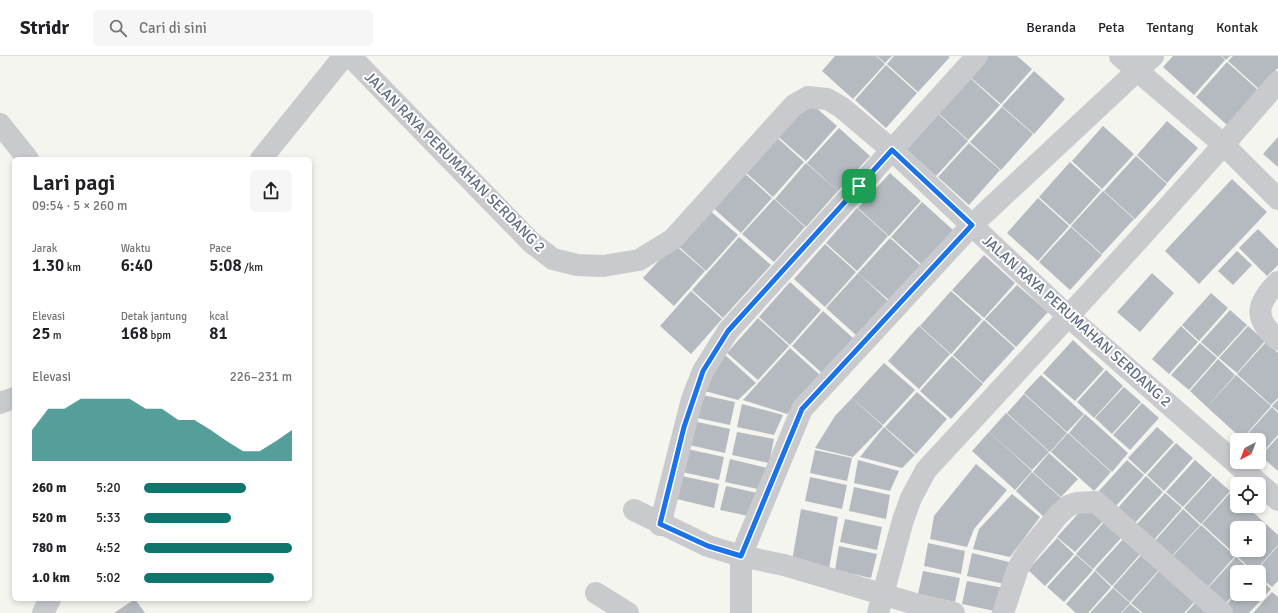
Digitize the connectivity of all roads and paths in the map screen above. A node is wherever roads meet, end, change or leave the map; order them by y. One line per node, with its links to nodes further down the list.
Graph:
1 (344, 56): 12 (street)
2 (350, 56): 10 (street, JALAN RAYA PERUMAHAN SERDANG 2)
3 (977, 56): 10 (street)
4 (1120, 56): 6 (street)
5 (1153, 56): 6 (street)
6 (1138, 72): 9 (street); 14 (street)
7 (1278, 82): 9 (street)
8 (0, 124): 11 (street)
9 (1224, 145): 13 (street); 16 (street)
10 (892, 150): 14 (street, JALAN RAYA PERUMAHAN SERDANG 2); 22 (street)
11 (26, 157)
12 (264, 157)
13 (1278, 199)
14 (972, 225): 16 (street, JALAN RAYA PERUMAHAN SERDANG 2); 23 (street)
15 (1278, 282): 17 (street)
16 (1070, 317): 20 (street, JALAN RAYA PERUMAHAN SERDANG 2); 26 (street)
17 (1278, 340)
18 (12, 399): 19 (street)
19 (0, 403)
20 (1278, 500)
21 (634, 510): 22 (street)
22 (660, 524): 23 (street)
23 (741, 556): 26 (street); 29 (street)
24 (596, 593): 28 (street)
25 (49, 601): 27 (street)
26 (880, 604): 30 (street)
27 (43, 613)
28 (628, 613)
29 (741, 613)
30 (954, 613)
31 (1003, 613): 32 (street)
32 (1222, 613)

